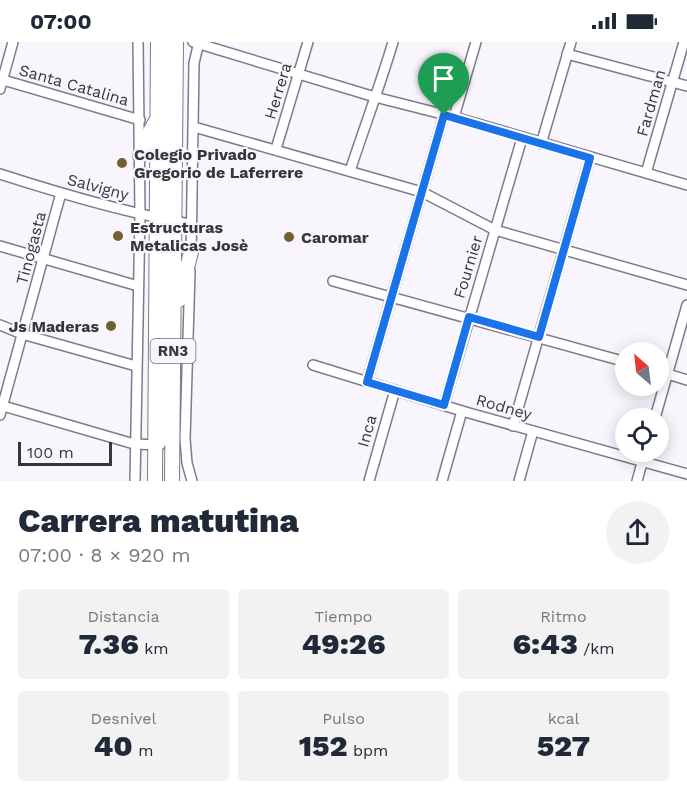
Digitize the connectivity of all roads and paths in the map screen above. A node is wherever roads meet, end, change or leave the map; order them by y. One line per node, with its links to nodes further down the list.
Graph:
1 (13, 42): 15 (street)
2 (138, 42): 20 (street)
3 (158, 42): 19 (highway, RN3)
4 (167, 42): 34 (street)
5 (176, 42): 34 (highway, RN3)
6 (197, 42): 13 (street); 21 (street)
7 (308, 42): 13 (street, Herrera)
8 (393, 42): 17 (street)
9 (476, 42): 18 (street)
10 (571, 42): 12 (street)
11 (684, 42): 14 (street, Fardman)
12 (567, 54): 14 (street); 23 (street)
13 (299, 73): 17 (street); 24 (street, Herrera)
14 (672, 81): 16 (street); 28 (street, Fardman)
15 (1, 83): 20 (street, Santa Catalina)
16 (687, 86)
17 (375, 97): 18 (street); 27 (street)
18 (449, 116): 22 (street); 31 (street)
19 (157, 119): 25 (highway); 34 (highway, RN3)
20 (140, 120): 25 (street)
21 (194, 127): 24 (street); 35 (street)
22 (522, 138): 23 (street); 36 (street, Fournier)
23 (541, 144): 26 (street)
24 (276, 149): 27 (street)
25 (140, 156): 33 (street)
26 (590, 158): 28 (street); 38 (street)
27 (350, 171): 31 (street)
28 (646, 173): 30 (street)
29 (0, 174): 32 (street, Salvigny)
30 (687, 185)
31 (422, 192): 36 (street); 44 (street)
32 (61, 193): 33 (street, Salvigny); 40 (street, Tinogasta)
33 (140, 214): 34 (street, Salvigny); 43 (street)
34 (166, 220): 35 (street, Salvigny); 47 (highway, RN3); 65 (highway, RN3); 65 (street)
35 (190, 224): 39 (street)
36 (495, 230): 38 (street); 46 (street, Fournier)
37 (0, 246): 40 (street)
38 (563, 249): 42 (street); 50 (street)
39 (191, 252): 47 (highway); 74 (street)
40 (44, 259): 43 (street); 49 (street, Tinogasta)
41 (333, 281): 44 (street)
42 (687, 285)
43 (138, 286): 54 (street)
44 (392, 296): 46 (street); 57 (street)
45 (687, 305): 51 (street)
46 (469, 317): 50 (street); 59 (street, Fournier)
47 (173, 322): 65 (highway, RN3)
48 (0, 324): 49 (street)
49 (22, 334): 54 (street); 60 (street, Tinogasta)
50 (539, 337): 52 (street); 62 (street)
51 (669, 356)
52 (615, 359)
53 (313, 365): 57 (street, Rodney)
54 (136, 366): 64 (street)
55 (669, 375): 56 (street)
56 (687, 380)
57 (367, 382): 58 (street, Rodney)
58 (395, 390): 59 (street, Rodney); 75 (street, Inca)
59 (444, 405): 61 (street, Rodney)
60 (1, 408): 64 (street)
61 (462, 411): 62 (street, Rodney); 76 (street)
62 (513, 426): 63 (street, Rodney)
63 (533, 431): 66 (street, Rodney); 77 (street)
64 (134, 444): 65 (street); 69 (street)
65 (164, 445): 70 (highway, RN3); 71 (street); 72 (street); 73 (highway, RN3)
66 (615, 454)
67 (642, 462): 68 (street, Rodney); 78 (street)
68 (687, 474)
69 (135, 481)
70 (155, 481)
71 (161, 481)
72 (167, 481)
73 (172, 481)
74 (192, 481)
75 (369, 481)
76 (442, 481)
77 (519, 481)
78 (637, 481)

